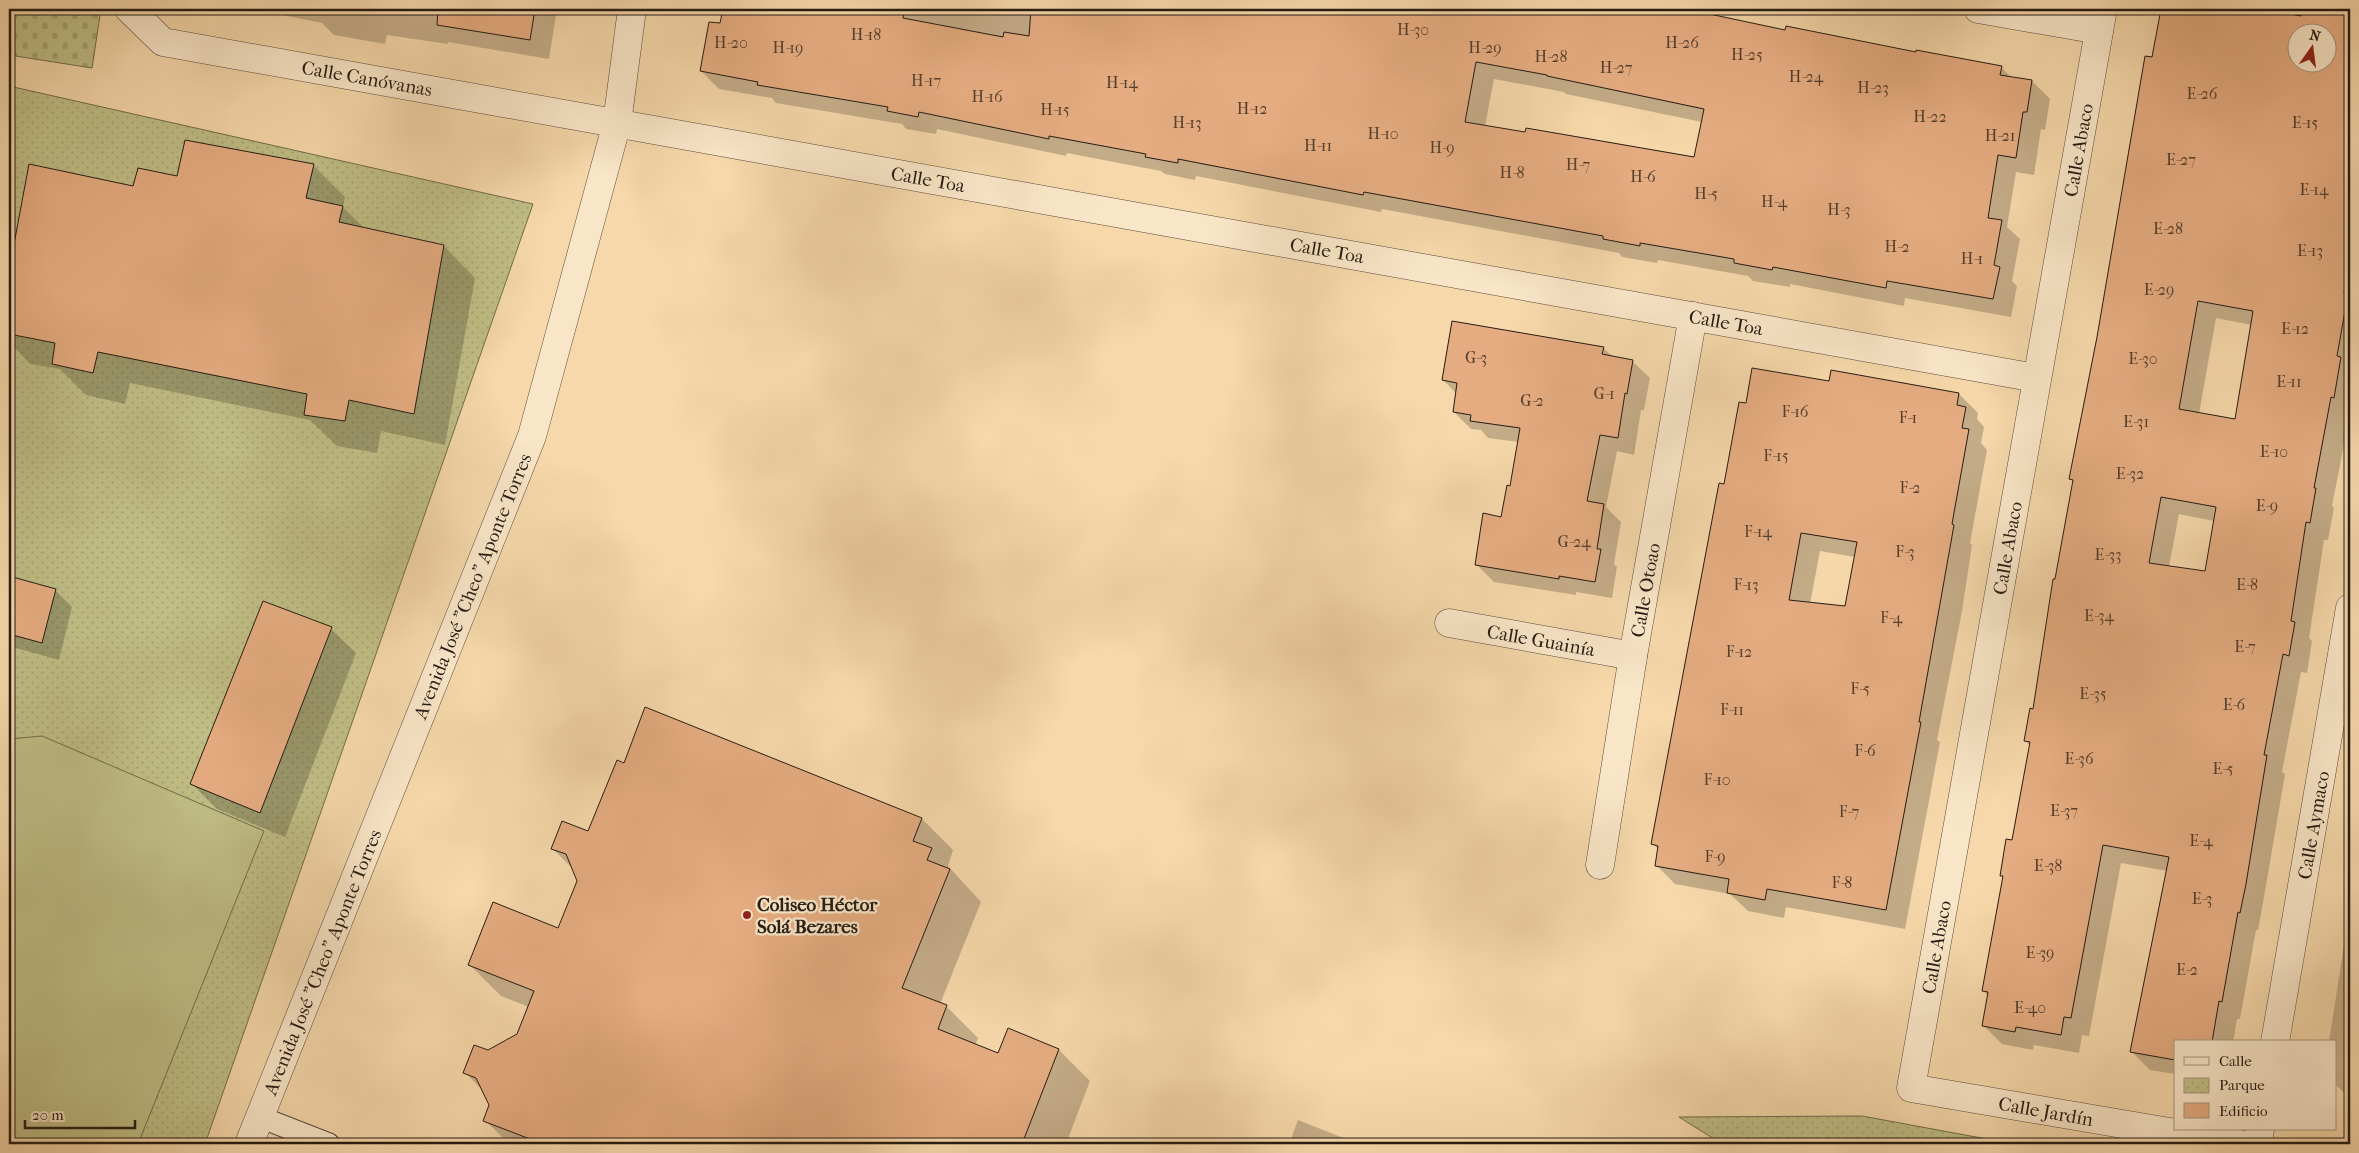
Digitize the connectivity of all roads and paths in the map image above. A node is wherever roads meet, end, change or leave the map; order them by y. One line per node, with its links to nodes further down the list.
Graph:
1 (129, 9): 5 (street, Calle Canóvanas)
2 (632, 9): 5 (street, Avenida José "Cheo" Aponte Torres)
3 (1978, 9): 4 (street)
4 (2101, 20): 7 (street, Calle Abaco)
5 (618, 123): 6 (street, Calle Toa); 14 (street, Avenida José "Cheo" Aponte Torres)
6 (1693, 316): 7 (street, Calle Toa); 10 (street, Calle Otoao)
7 (2036, 378): 13 (street, Calle Abaco)
8 (2350, 608): 12 (street, Calle Aymaco)
9 (1449, 624): 10 (street, Calle Guainía)
10 (1633, 656): 11 (street, Calle Otoao)
11 (1600, 865)
12 (2276, 1040)
13 (1911, 1088): 18 (street, Calle Jardín)
14 (260, 1117): 16 (street, Avenida José "Cheo" Aponte Torres); 17 (lane)
15 (2260, 1130): 19 (street)
16 (249, 1144)
17 (329, 1144)
18 (2240, 1144)
19 (2258, 1144)

